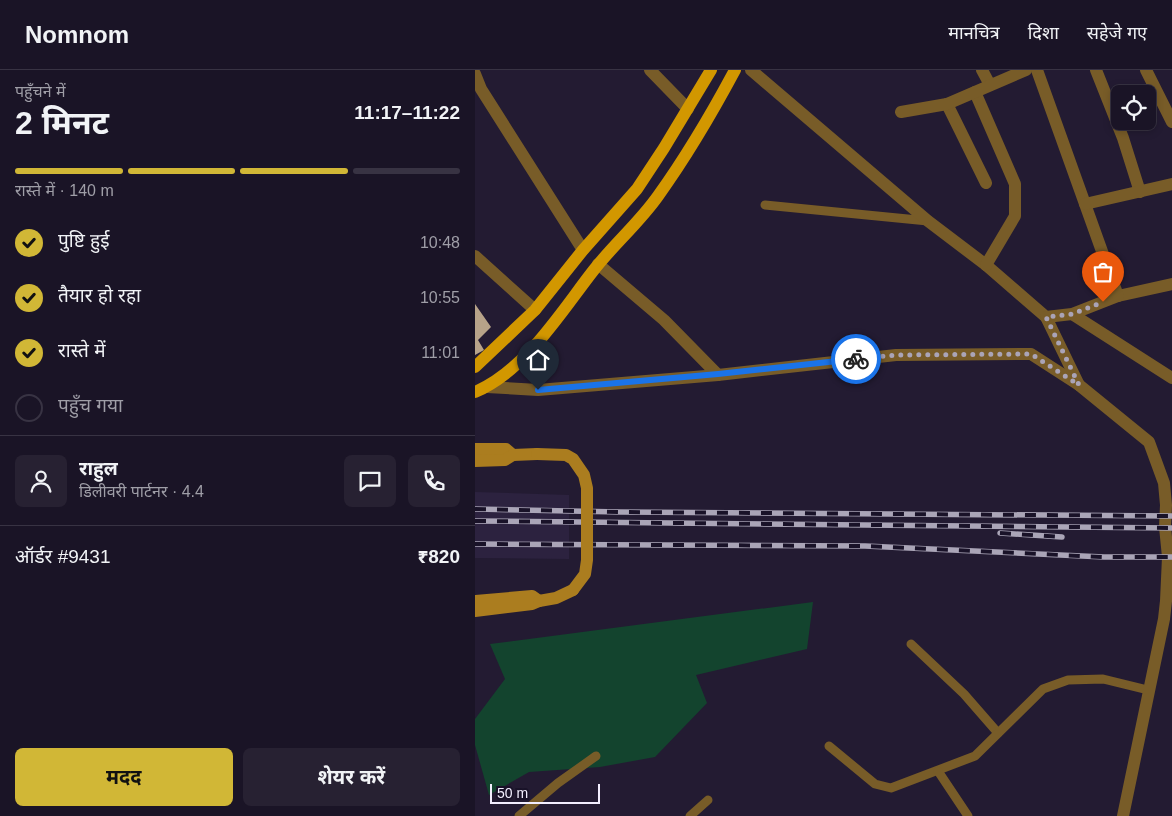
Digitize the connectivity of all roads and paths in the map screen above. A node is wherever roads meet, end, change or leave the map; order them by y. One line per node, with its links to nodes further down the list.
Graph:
1 (650, 70): 15 (street)
2 (711, 70): 15 (main road)
3 (735, 70): 26 (main road)
4 (751, 70): 23 (street)
5 (982, 70): 11 (street)
6 (1026, 70): 11 (street)
7 (1037, 70): 21 (street)
8 (1096, 70): 20 (street)
9 (1146, 70): 17 (street)
10 (475, 74): 12 (street)
11 (990, 84): 13 (street)
12 (478, 91): 24 (street)
13 (975, 92): 14 (street); 27 (street)
14 (947, 104): 16 (street); 18 (street)
15 (688, 109): 24 (main road)
16 (901, 112)
17 (1172, 122)
18 (986, 183)
19 (1172, 184): 20 (street)
20 (1140, 192): 21 (street)
21 (1085, 204): 29 (street)
22 (765, 205): 23 (lane)
23 (928, 222): 27 (street)
24 (583, 250): 30 (main road)
25 (475, 256): 30 (street)
26 (598, 264): 34 (street); 37 (main road)
27 (986, 265): 32 (street)
28 (1172, 284): 29 (street)
29 (1118, 296): 31 (street)
30 (535, 310): 33 (main road)
31 (1072, 314): 32 (street); 35 (street)
32 (1046, 317): 36 (street)
33 (475, 368)
34 (718, 374): 36 (street); 37 (street)
35 (1172, 378)
36 (1079, 385): 43 (street)
37 (481, 389)
38 (475, 449): 39 (main road)
39 (513, 455): 40 (main road); 42 (main road, bridge)
40 (475, 461)
41 (475, 601): 42 (main road)
42 (539, 601): 44 (main road)
43 (1169, 601): 46 (street)
44 (475, 611)
45 (911, 644): 47 (lane)
46 (1148, 690): 47 (lane); 55 (street)
47 (997, 734): 50 (lane)
48 (829, 746): 50 (lane)
49 (597, 756): 52 (lane)
50 (938, 771): 54 (lane)
51 (708, 800): 53 (lane)
52 (519, 816)
53 (690, 816)
54 (968, 816)
55 (1123, 816)

